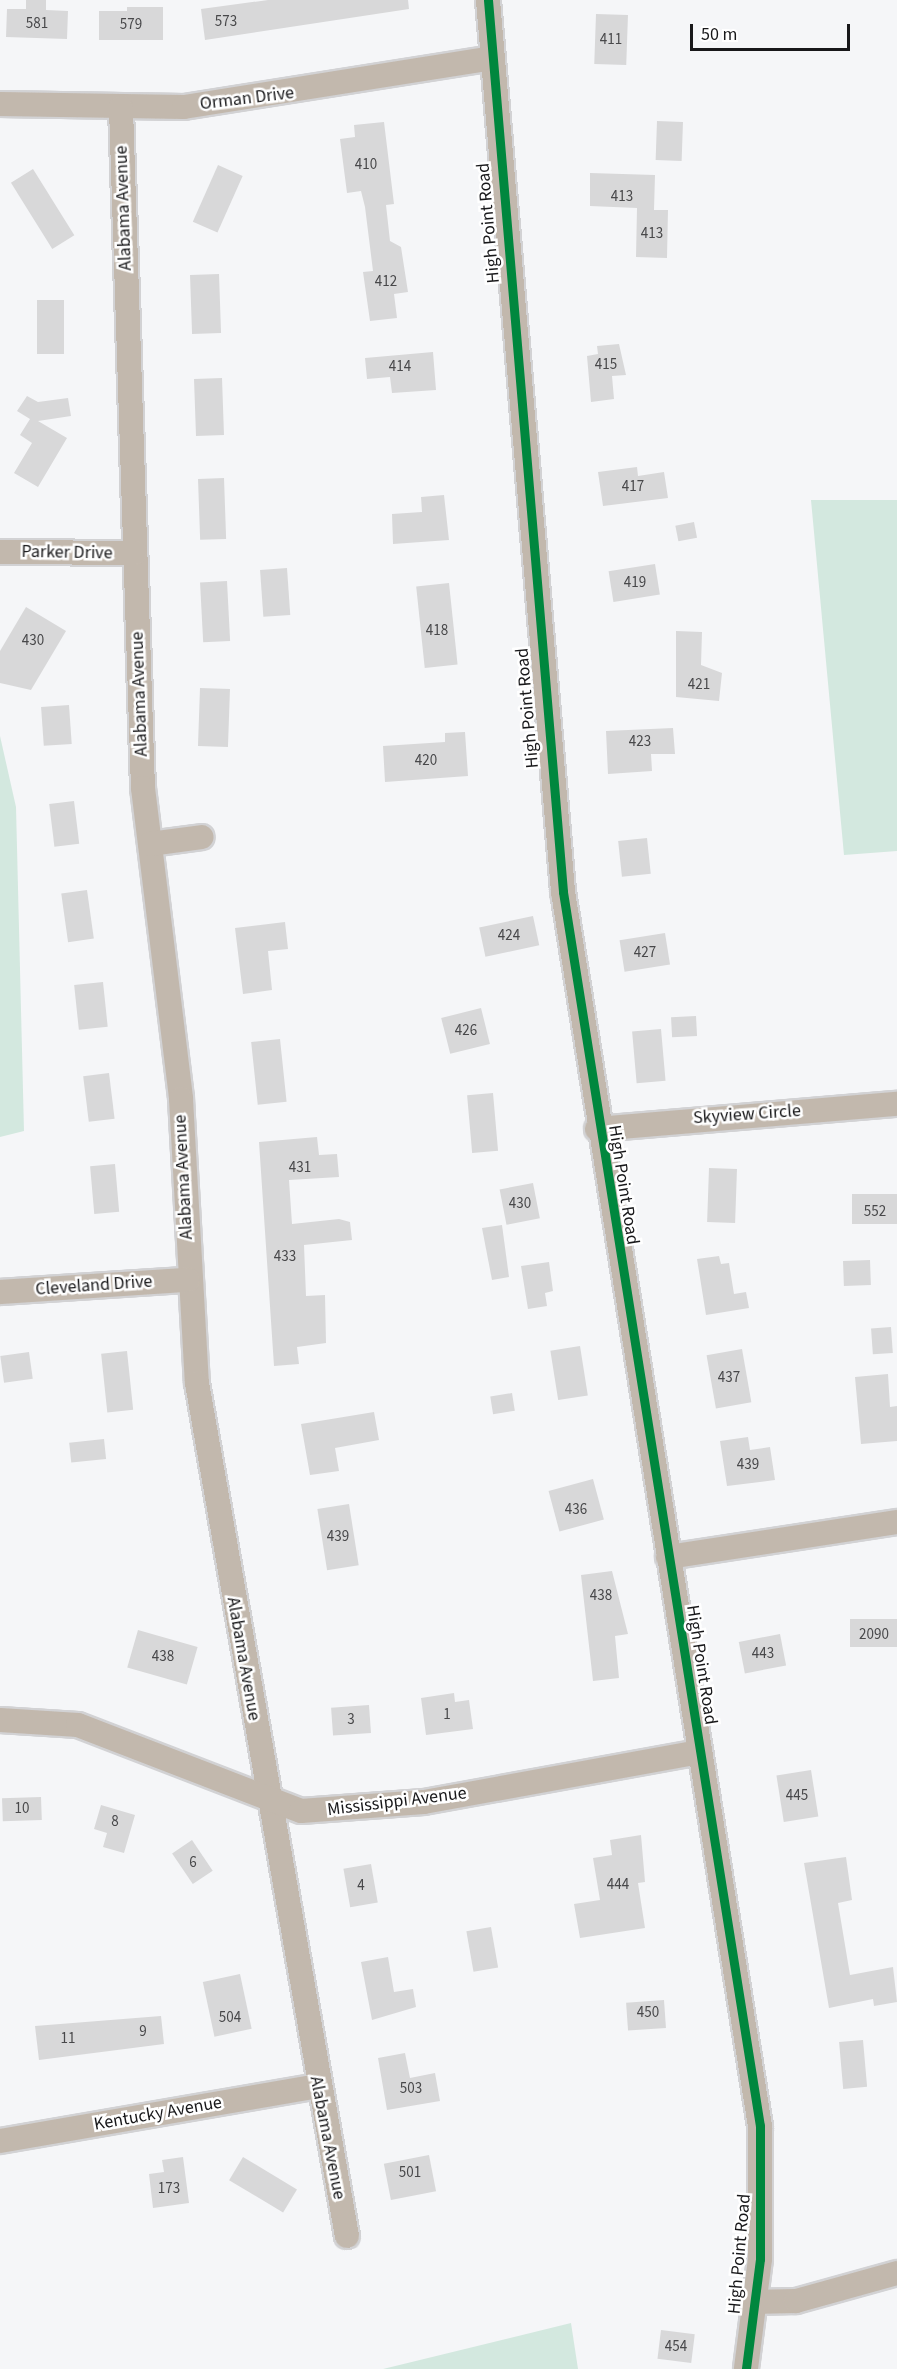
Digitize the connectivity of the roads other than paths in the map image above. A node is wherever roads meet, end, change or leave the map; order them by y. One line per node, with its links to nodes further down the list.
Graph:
1 (488, 0): 2 (street, High Point Road)
2 (492, 58): 4 (street, Orman Drive); 10 (street, High Point Road)
3 (0, 104): 4 (street, Orman Drive)
4 (121, 108): 6 (street, Alabama Avenue)
5 (0, 552): 6 (street, Parker Drive)
6 (135, 553): 8 (street, Alabama Avenue)
7 (202, 837): 8 (street)
8 (150, 844): 11 (street, Alabama Avenue)
9 (897, 1104): 10 (street, Skyview Circle)
10 (597, 1129): 14 (street, High Point Road)
11 (188, 1280): 12 (street, Cleveland Drive); 17 (street, Alabama Avenue)
12 (0, 1292)
13 (897, 1522): 14 (street)
14 (668, 1557): 16 (street, High Point Road)
15 (0, 1720): 17 (street, Mississippi Avenue)
16 (698, 1752): 17 (street, Mississippi Avenue); 22 (street, High Point Road)
17 (268, 1801): 18 (street, Alabama Avenue)
18 (317, 2086): 19 (street, Kentucky Avenue); 20 (street, Alabama Avenue)
19 (0, 2141)
20 (346, 2236)
21 (897, 2273): 22 (street)
22 (752, 2302): 23 (street, High Point Road)
23 (746, 2369)

